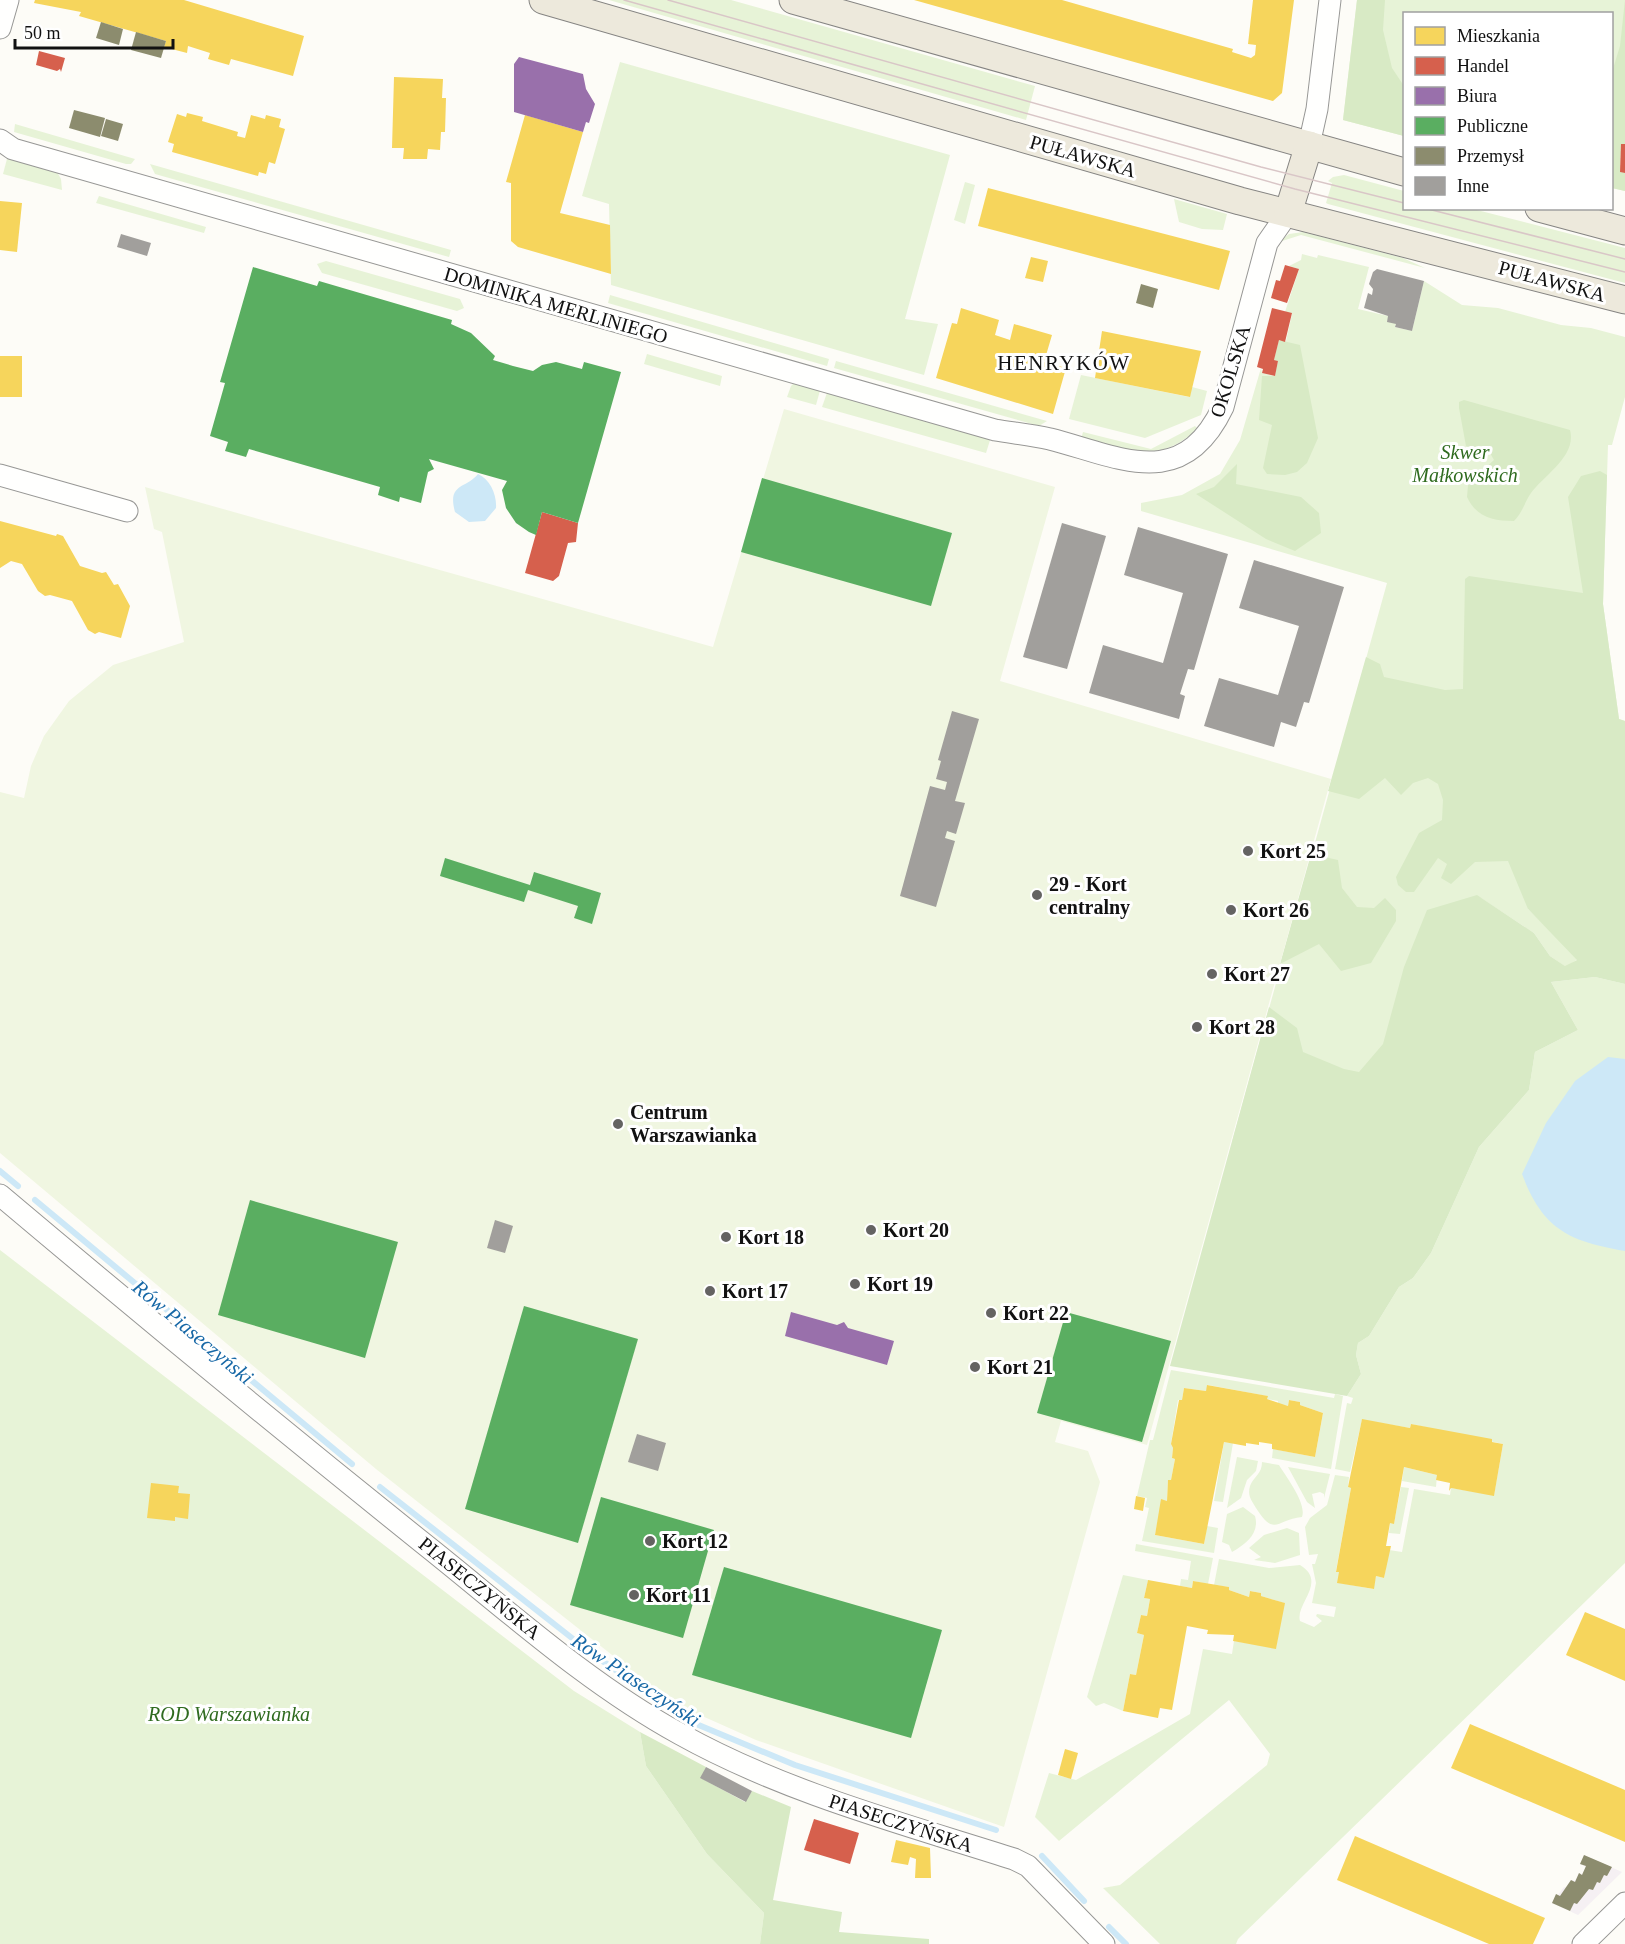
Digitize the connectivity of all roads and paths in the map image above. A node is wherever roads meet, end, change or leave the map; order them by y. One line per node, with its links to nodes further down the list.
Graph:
1 (8, 0): 5 (street)
2 (543, 0): 10 (main road, PUŁAWSKA)
3 (793, 0): 7 (main road)
4 (1330, 0): 7 (street)
5 (0, 28)
6 (0, 140): 13 (street, DOMINIKA MERLINIEGO)
7 (1309, 146): 8 (main road); 10 (main road)
8 (1403, 172)
9 (1548, 210): 11 (main road)
10 (1288, 213): 12 (main road, PUŁAWSKA); 13 (street, OKOLSKA)
11 (1619, 226)
12 (1625, 300)
13 (1115, 458)
14 (0, 475): 15 (street)
15 (127, 511)
16 (0, 1195): 18 (street, PIASECZYŃSKA)
17 (1625, 1902): 19 (street)
18 (1104, 1944)
19 (1583, 1944)

